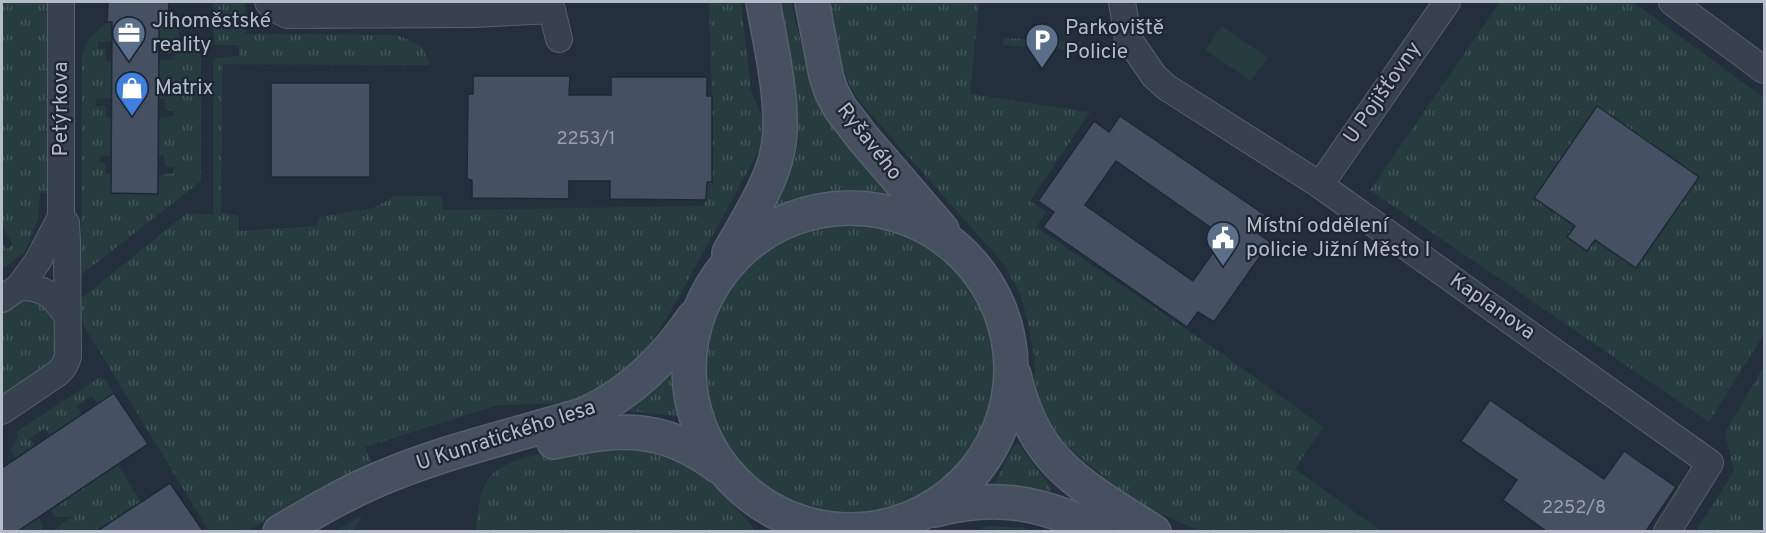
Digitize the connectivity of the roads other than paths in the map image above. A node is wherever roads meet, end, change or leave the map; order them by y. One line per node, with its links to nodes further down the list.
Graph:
1 (61, 2): 12 (street, Petýrkova)
2 (268, 2): 8 (street)
3 (764, 2): 15 (main road)
4 (812, 2): 13 (main road, Ryšavého)
5 (1122, 2): 11 (street, Kaplanova)
6 (1447, 2): 11 (street, U Pojišťovny)
7 (1672, 2): 10 (street)
8 (439, 8): 9 (street)
9 (559, 39)
10 (1764, 70)
11 (1320, 185): 26 (street, Kaplanova)
12 (60, 217): 14 (street, Petýrkova); 16 (street, Petýrkova)
13 (969, 260): 15 (main road); 17 (main road)
14 (10, 293): 16 (street, Petýrkova)
15 (707, 296): 19 (main road); 21 (main road, U Kunratického lesa)
16 (67, 316): 18 (street, Petýrkova)
17 (1011, 353): 20 (main road); 25 (main road)
18 (2, 411)
19 (738, 485): 20 (main road); 22 (main road, U Kunratického lesa); 23 (main road)
20 (909, 522): 24 (main road)
21 (280, 531)
22 (320, 531)
23 (777, 531)
24 (1102, 531)
25 (1154, 531)
26 (1667, 531)

